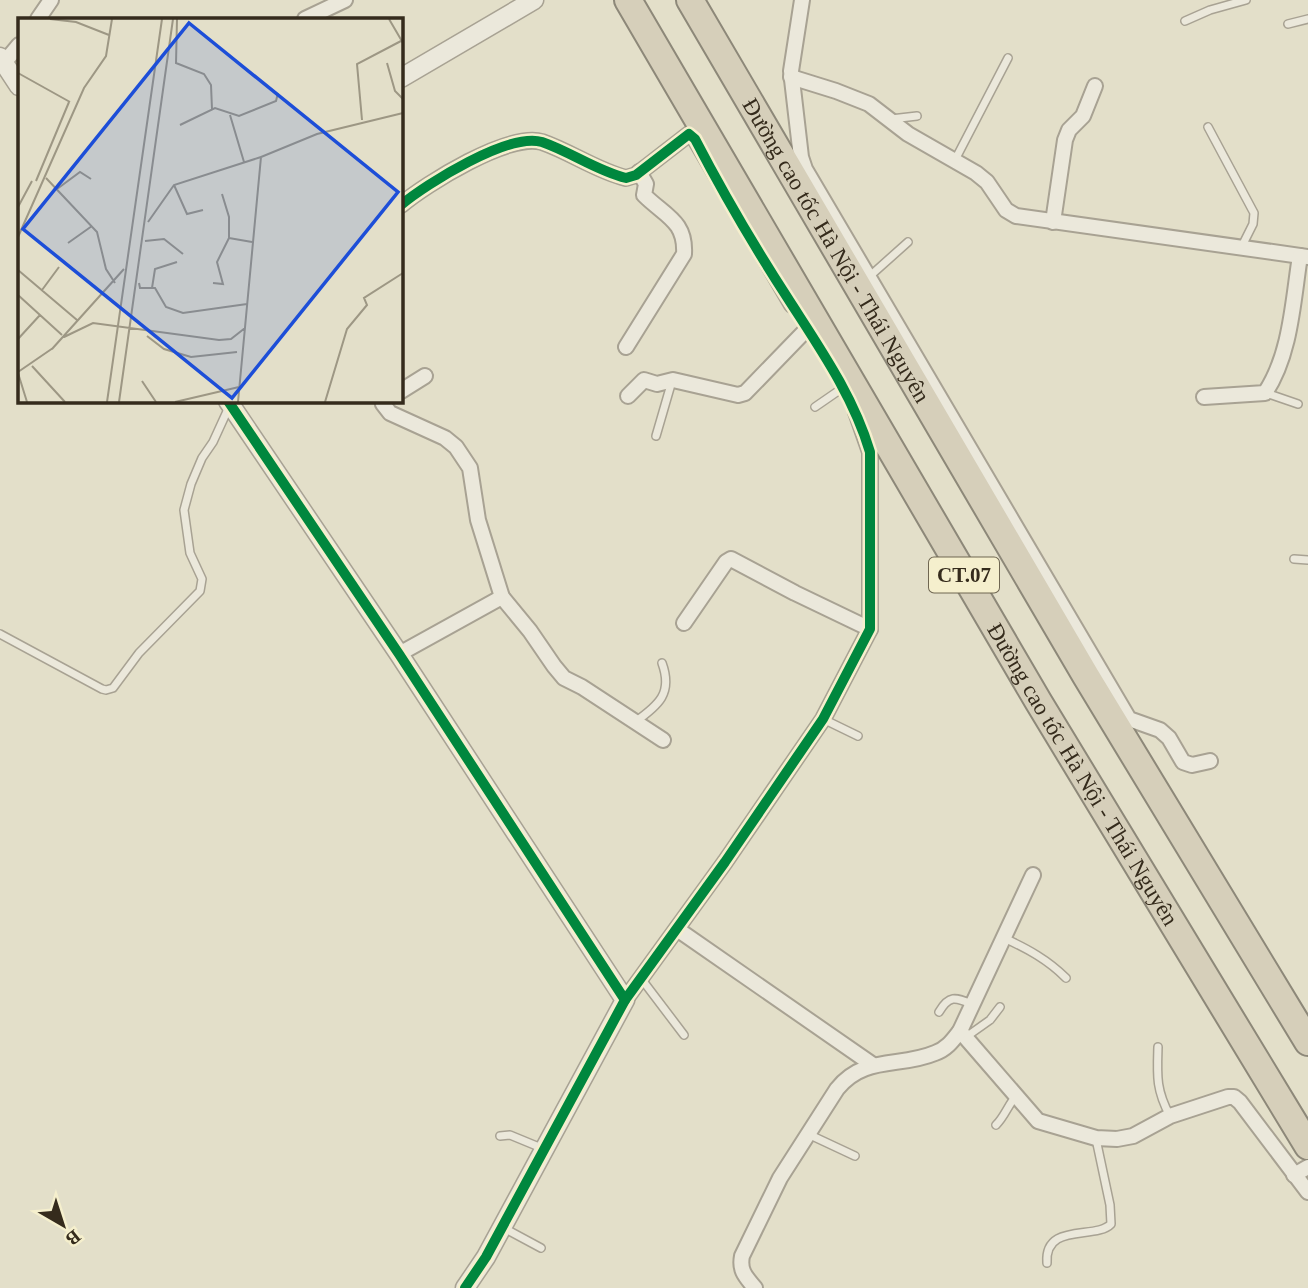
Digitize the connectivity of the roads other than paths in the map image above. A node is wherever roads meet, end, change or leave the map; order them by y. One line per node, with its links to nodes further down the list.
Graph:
1 (51, 0): 8 (street)
2 (345, 0): 9 (street)
3 (534, 0): 16 (street)
4 (628, 0): 78 (highway, Đường cao tốc Hà Nội - Thái Nguyên / CT.07)
5 (690, 0): 69 (highway, Đường cao tốc Hà Nội - Thái Nguyên / CT.07)
6 (802, 0): 17 (street)
7 (1246, 0): 11 (lane)
8 (39, 18)
9 (306, 18)
10 (1308, 19): 12 (lane)
11 (1185, 21)
12 (1288, 24)
13 (18, 47): 15 (street)
14 (1007, 58): 23 (lane)
15 (2, 60): 18 (street)
16 (402, 77)
17 (792, 77): 21 (street); 30 (street)
18 (18, 84)
19 (1095, 86): 26 (street)
20 (917, 116): 21 (lane)
21 (891, 119): 23 (street)
22 (1208, 127): 28 (lane)
23 (955, 161): 26 (street)
24 (639, 172): 25 (street); 31 (street); 32 (street)
25 (402, 204)
26 (1053, 222): 28 (street)
27 (908, 242): 30 (lane)
28 (1241, 248): 29 (street)
29 (1304, 256): 37 (street)
30 (870, 276): 57 (street)
31 (807, 329): 34 (street); 35 (street)
32 (626, 347)
33 (425, 376): 36 (street)
34 (673, 380): 38 (street); 44 (lane)
35 (844, 387): 43 (lane); 49 (street)
36 (402, 390)
37 (1265, 393): 39 (street); 42 (lane)
38 (628, 396)
39 (1204, 397)
40 (231, 402): 50 (lane); 51 (street)
41 (384, 402): 47 (street)
42 (1297, 404)
43 (815, 407)
44 (656, 436)
45 (1294, 559): 46 (lane)
46 (1308, 559)
47 (502, 597): 51 (street); 54 (street)
48 (684, 623): 49 (street)
49 (870, 629): 53 (street)
50 (0, 634)
51 (399, 654): 63 (street)
52 (662, 663): 54 (lane)
53 (823, 719): 55 (lane); 59 (street)
54 (635, 722): 56 (street)
55 (858, 736)
56 (663, 740)
57 (1210, 761)
58 (1033, 875): 60 (street)
59 (677, 929): 61 (street); 71 (street)
60 (1004, 938): 62 (lane); 64 (street)
61 (640, 976): 63 (street); 68 (lane)
62 (1066, 978)
63 (625, 1000): 79 (street)
64 (973, 1004): 66 (lane); 67 (street)
65 (1000, 1007): 67 (lane)
66 (939, 1012)
67 (963, 1034): 71 (street); 72 (street)
68 (684, 1035)
69 (1308, 1042)
70 (1158, 1047): 73 (lane)
71 (873, 1065): 75 (street)
72 (1016, 1095): 74 (lane); 77 (street)
73 (1170, 1116): 77 (street); 82 (street)
74 (996, 1125)
75 (808, 1135): 80 (lane); 88 (street)
76 (500, 1136): 79 (lane)
77 (1096, 1138): 86 (lane)
78 (1308, 1146)
79 (545, 1149): 84 (street)
80 (855, 1156)
81 (1308, 1167): 82 (street)
82 (1294, 1175): 83 (street)
83 (1308, 1192)
84 (502, 1227): 85 (lane); 87 (street)
85 (541, 1248)
86 (1047, 1263)
87 (465, 1288)
88 (755, 1288)

